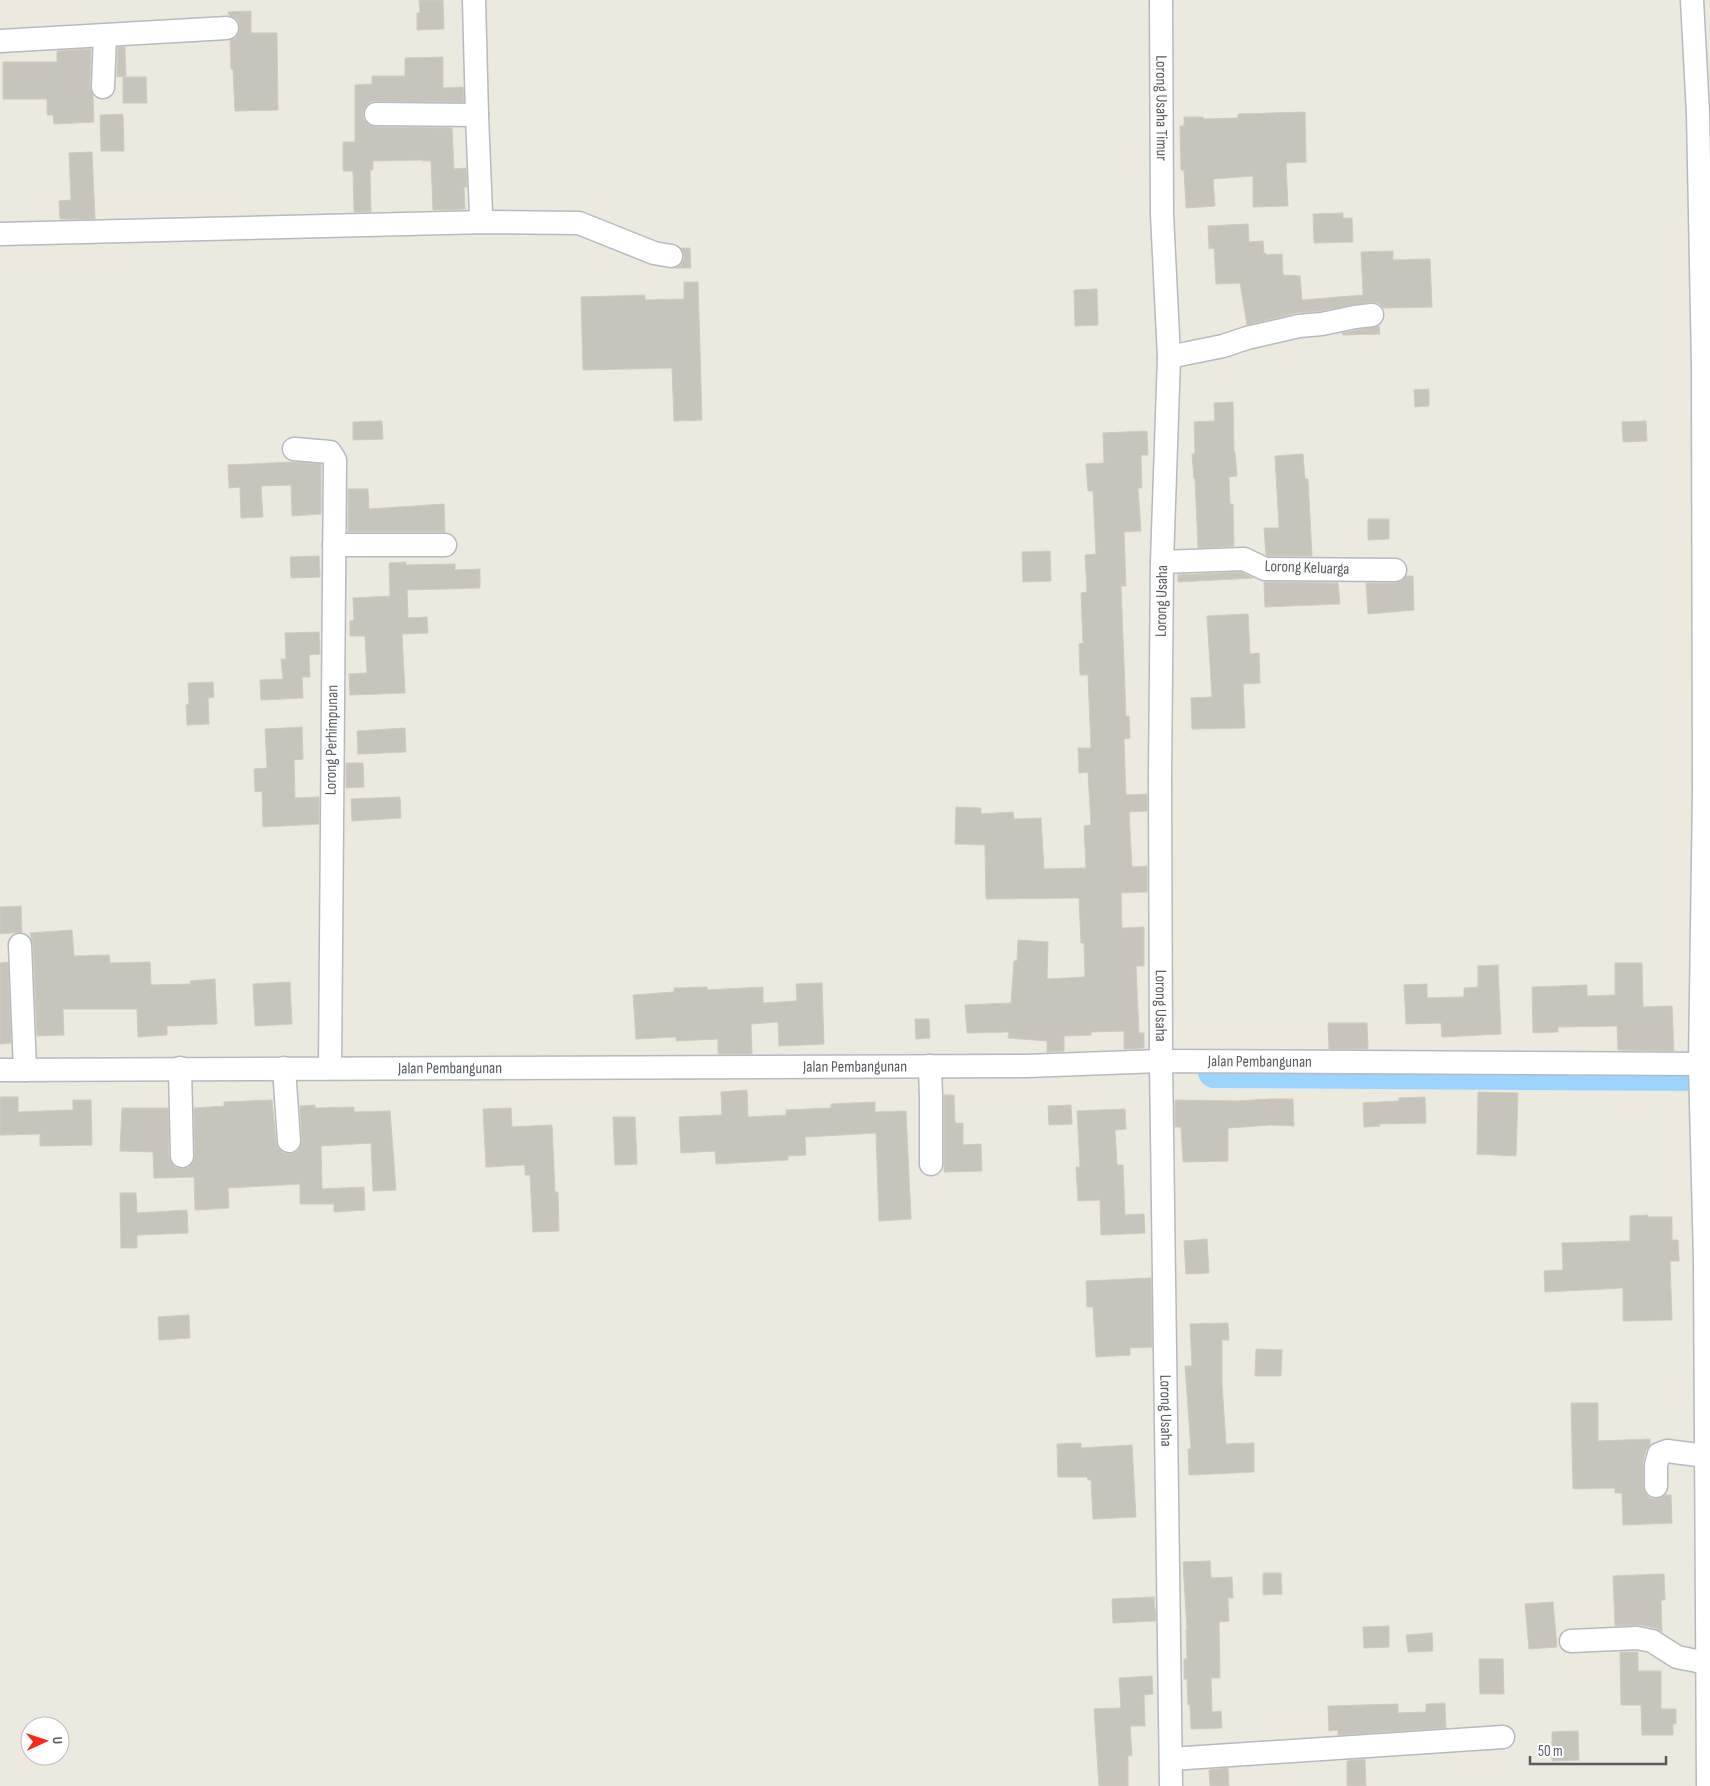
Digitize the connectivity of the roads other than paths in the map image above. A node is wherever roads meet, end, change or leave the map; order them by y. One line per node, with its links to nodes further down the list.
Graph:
1 (474, 0): 10 (street)
2 (1161, 0): 11 (street, Lorong Usaha Timur)
3 (1692, 0): 8 (street)
4 (227, 28): 5 (street)
5 (105, 36): 6 (street); 7 (street)
6 (0, 42)
7 (103, 87)
8 (1704, 112): 24 (street)
9 (376, 114): 10 (street)
10 (477, 115): 12 (street)
11 (1162, 220): 16 (street, Lorong Usaha)
12 (486, 222): 13 (street); 14 (street)
13 (0, 234)
14 (671, 256)
15 (1372, 315): 16 (street)
16 (1169, 357): 20 (street, Lorong Usaha)
17 (294, 449): 18 (street, Lorong Perhimpunan)
18 (334, 545): 19 (street); 26 (street, Lorong Perhimpunan)
19 (445, 545)
20 (1162, 562): 21 (street, Lorong Keluarga); 23 (street, Lorong Usaha)
21 (1395, 570)
22 (20, 945): 30 (street)
23 (1161, 1061): 24 (street, Jalan Pembangunan); 25 (street, Jalan Pembangunan); 40 (street, Lorong Usaha)
24 (1705, 1064): 31 (street)
25 (930, 1066): 26 (street, Jalan Pembangunan); 34 (street)
26 (330, 1067): 28 (street, Jalan Pembangunan)
27 (180, 1068): 28 (street, Jalan Pembangunan); 30 (street, Jalan Pembangunan); 33 (street)
28 (284, 1068): 32 (street)
29 (0, 1070): 30 (street, Jalan Pembangunan)
30 (25, 1070)
31 (1706, 1128): 35 (street)
32 (290, 1141)
33 (182, 1156)
34 (931, 1164)
35 (1706, 1456): 36 (street); 38 (street)
36 (1656, 1486)
37 (1571, 1641): 38 (street)
38 (1707, 1663): 42 (street)
39 (1503, 1737): 40 (street)
40 (1170, 1759): 41 (street, Lorong Usaha)
41 (1171, 1786)
42 (1708, 1786)

